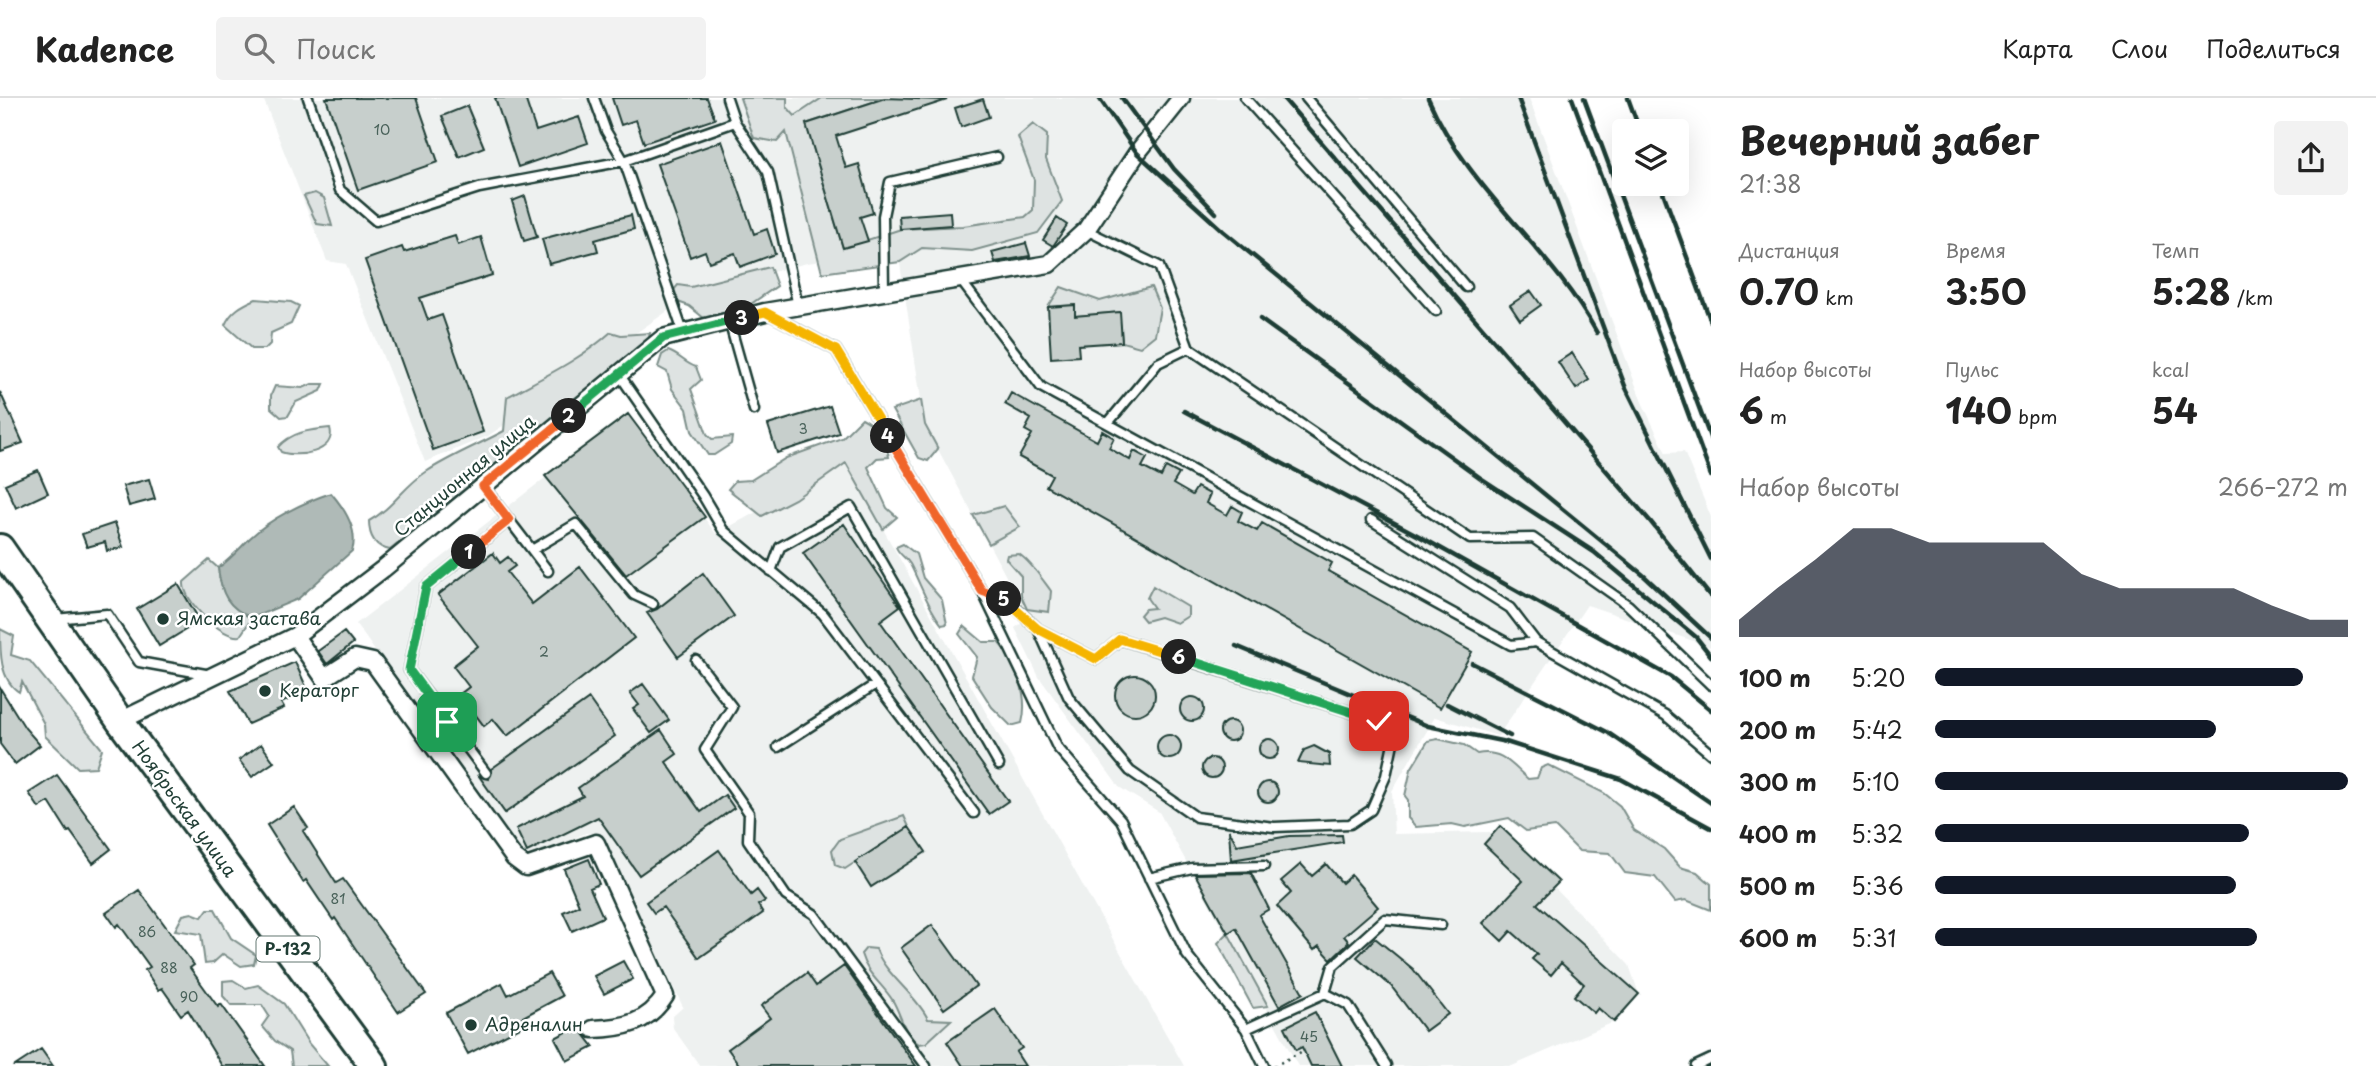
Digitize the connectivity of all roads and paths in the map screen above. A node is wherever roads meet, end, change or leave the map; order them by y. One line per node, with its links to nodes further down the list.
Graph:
1 (309, 98): 9 (lane)
2 (594, 98): 9 (lane)
3 (727, 98): 7 (lane)
4 (1181, 98): 10 (street, Станционная улица)
5 (1245, 98): 15 (lane)
6 (1306, 98): 12 (lane)
7 (735, 122): 9 (lane); 14 (lane)
8 (997, 157): 13 (lane)
9 (624, 161): 18 (lane)
10 (1086, 230): 11 (street, Станционная улица); 19 (lane)
11 (960, 278): 13 (street, Станционная улица); 22 (lane)
12 (1466, 287)
13 (884, 290): 14 (street, Станционная улица)
14 (798, 306): 16 (street, Станционная улица)
15 (1436, 311)
16 (765, 312): 17 (street, Станционная улица); 30 (lane)
17 (729, 321): 18 (street, Станционная улица); 21 (lane)
18 (683, 332): 20 (street, Станционная улица)
19 (1189, 348): 22 (lane); 39 (lane)
20 (619, 374): 23 (street, Станционная улица); 29 (lane)
21 (754, 410)
22 (1108, 424): 35 (lane)
23 (483, 486): 24 (lane); 34 (street, Станционная улица)
24 (509, 520): 27 (lane); 44 (lane)
25 (1371, 520): 35 (lane)
26 (0, 548): 32 (highway, Ноябрьская улица / Р-132)
27 (532, 550): 28 (lane); 31 (lane)
28 (548, 571)
29 (771, 571): 38 (lane); 43 (lane)
30 (982, 591): 33 (lane); 47 (lane)
31 (653, 604)
32 (47, 620): 37 (lane); 40 (highway, Ноябрьская улица / Р-132)
33 (1038, 629): 33 (lane)
34 (295, 636): 37 (street, Станционная улица); 50 (street)
35 (1536, 642): 42 (lane)
36 (696, 660): 56 (lane)
37 (214, 676): 40 (street, Станционная улица)
38 (876, 684): 41 (lane); 45 (lane)
39 (1711, 685)
40 (120, 721): 55 (highway, Ноябрьская улица / Р-132)
41 (778, 747)
42 (1711, 754)
43 (999, 765)
44 (486, 774)
45 (974, 813)
46 (1264, 866): 47 (lane)
47 (1149, 878): 51 (lane)
48 (1441, 925): 49 (lane)
49 (1325, 993): 51 (lane); 54 (lane)
50 (593, 1029)
51 (1246, 1029): 57 (lane)
52 (1303, 1051): 58 (path)
53 (1711, 1059): 59 (lane)
54 (1386, 1065)
55 (374, 1066)
56 (926, 1066)
57 (1264, 1066)
58 (1274, 1066)
59 (1696, 1066)

